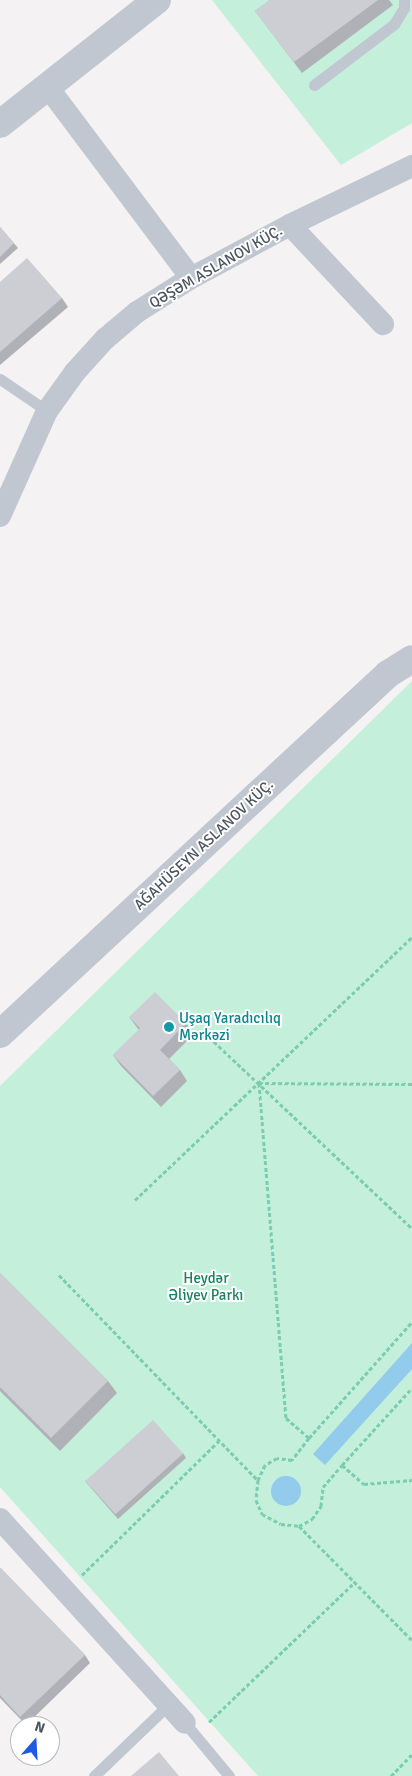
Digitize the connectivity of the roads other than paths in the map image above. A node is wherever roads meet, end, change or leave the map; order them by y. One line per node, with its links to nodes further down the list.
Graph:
1 (157, 0): 4 (street)
2 (404, 0): 3 (lane)
3 (314, 85)
4 (47, 86): 5 (street); 8 (street)
5 (0, 124)
6 (412, 166): 7 (street, QƏŞƏM ASLANOV KÜÇ.)
7 (290, 225): 8 (street, QƏŞƏM ASLANOV KÜÇ.); 9 (street)
8 (191, 278): 11 (street, QƏŞƏM ASLANOV KÜÇ.)
9 (383, 324)
10 (0, 379): 11 (lane)
11 (47, 410): 12 (street, QƏŞƏM ASLANOV KÜÇ.)
12 (0, 516)
13 (412, 659): 14 (street, AĞAHÜSEYN ASLANOV KÜÇ.)
14 (0, 1034)
15 (0, 1519): 16 (street)
16 (168, 1704): 17 (street); 18 (lane)
17 (190, 1729): 19 (lane)
18 (94, 1776)
19 (229, 1776)

